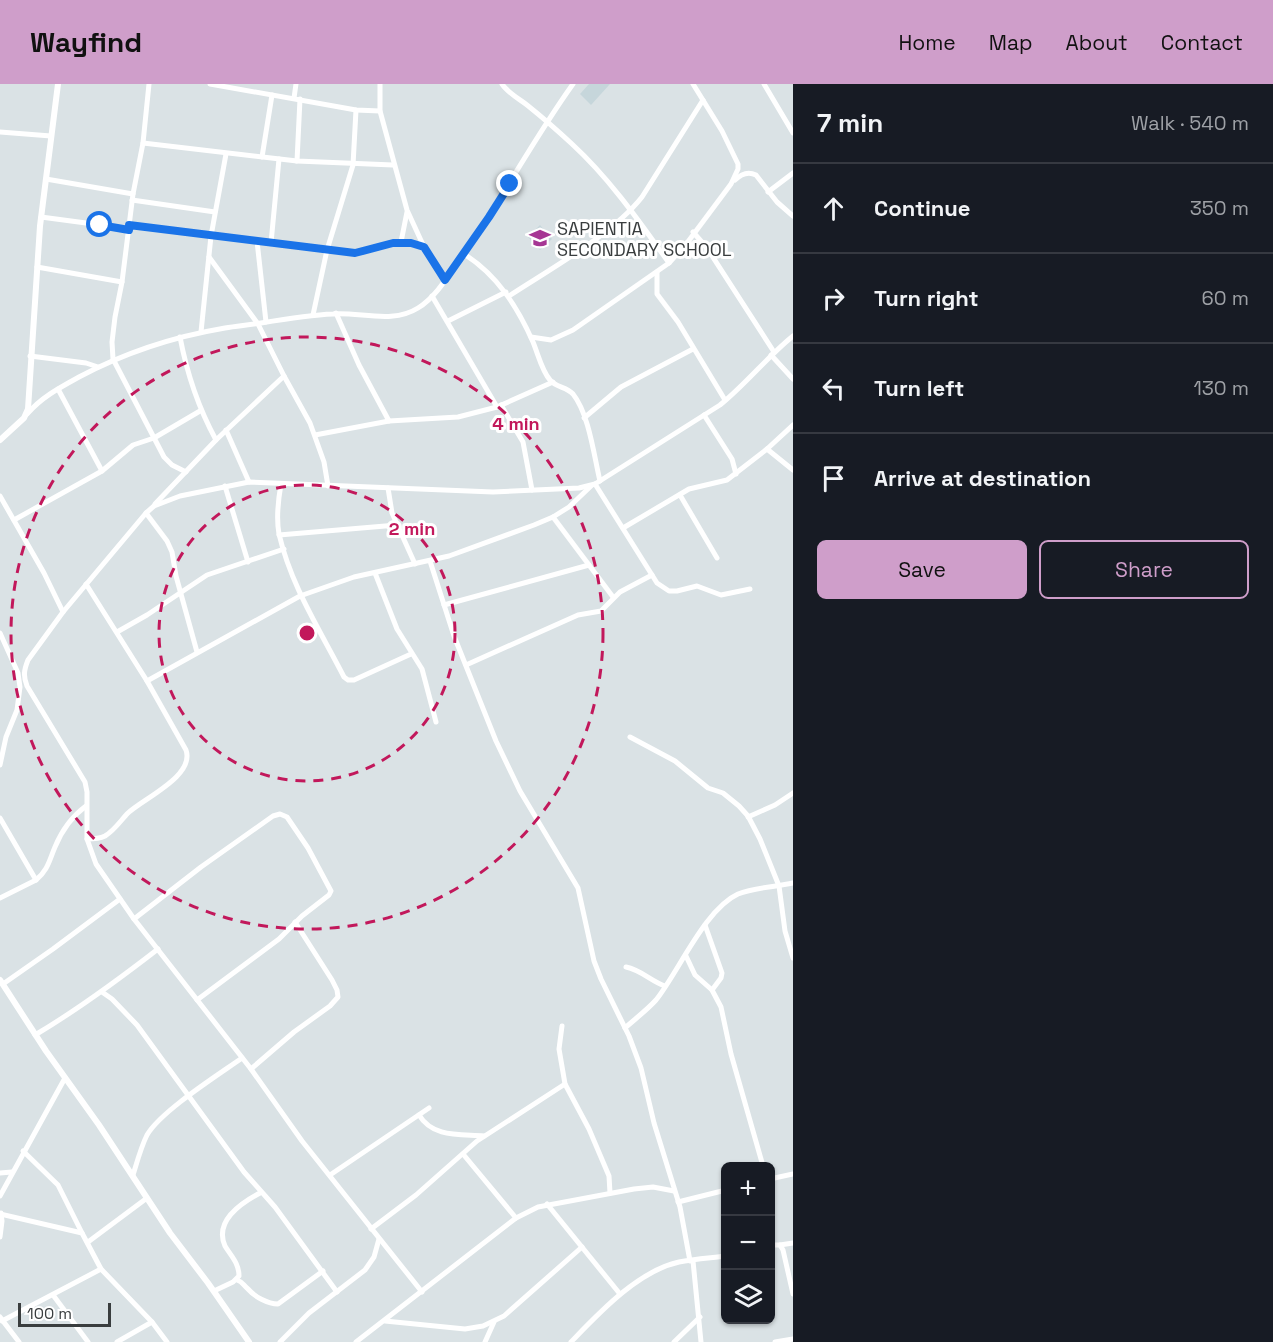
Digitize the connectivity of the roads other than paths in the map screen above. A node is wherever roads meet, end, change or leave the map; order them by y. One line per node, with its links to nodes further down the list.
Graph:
1 (58, 84): 18 (street)
2 (149, 84): 19 (street)
3 (210, 84): 10 (street)
4 (296, 84): 11 (street)
5 (380, 84): 14 (street)
6 (502, 84): 15 (street)
7 (573, 84): 15 (street)
8 (693, 84): 12 (street)
9 (764, 84): 17 (street)
10 (272, 94): 11 (street); 21 (street)
11 (297, 99): 13 (street); 23 (street)
12 (703, 100): 24 (street); 34 (street)
13 (356, 110): 14 (street); 25 (street)
14 (380, 111): 26 (street)
15 (546, 122): 34 (street); 46 (street)
16 (0, 132): 18 (street)
17 (793, 133)
18 (51, 136): 29 (street)
19 (143, 143): 20 (street); 32 (street)
20 (226, 154): 21 (street); 35 (street)
21 (261, 157): 22 (street)
22 (279, 159): 23 (street); 43 (street)
23 (297, 161): 25 (street)
24 (738, 164): 27 (street); 30 (street)
25 (353, 165): 26 (street); 45 (street)
26 (393, 165): 33 (street)
27 (751, 172): 30 (street); 31 (street)
28 (793, 173): 31 (street)
29 (46, 179): 32 (street); 37 (street)
30 (731, 184): 39 (street)
31 (768, 192): 36 (street)
32 (133, 197): 35 (street); 38 (street)
33 (407, 210): 42 (street); 44 (street)
34 (631, 211): 48 (street); 53 (street)
35 (215, 212): 40 (street)
36 (793, 216)
37 (41, 217): 38 (street); 49 (street)
38 (129, 227): 40 (street); 52 (street)
39 (693, 232): 48 (street); 65 (street)
40 (211, 236): 41 (street); 47 (street)
41 (257, 241): 43 (street); 58 (street)
42 (401, 242): 44 (street); 45 (street)
43 (271, 243): 45 (street)
44 (424, 247): 51 (street)
45 (327, 250): 56 (street)
46 (464, 254): 51 (street); 53 (street)
47 (209, 257): 59 (street); 60 (street)
48 (669, 263): 50 (street)
49 (37, 267): 52 (street); 66 (street)
50 (657, 272): 63 (street); 64 (street)
51 (445, 280): 54 (street)
52 (122, 282): 67 (street)
53 (508, 294): 57 (street); 63 (street)
54 (432, 296): 55 (street); 57 (street)
55 (336, 313): 56 (street); 79 (street)
56 (314, 315): 58 (street)
57 (448, 321): 74 (street)
58 (266, 322): 59 (street)
59 (258, 324): 60 (street); 69 (street)
60 (201, 332): 62 (street)
61 (793, 336): 65 (street)
62 (180, 337): 67 (street); 75 (street)
63 (531, 337): 71 (street)
64 (693, 349): 73 (street); 78 (street)
65 (772, 354): 70 (street); 73 (street)
66 (30, 356): 68 (street); 77 (street)
67 (113, 359): 68 (street); 83 (street)
68 (98, 368): 72 (street)
69 (284, 376): 81 (street); 82 (street)
70 (793, 379)
71 (553, 382): 74 (street); 78 (street)
72 (58, 389): 77 (street); 88 (street)
73 (725, 400): 76 (street)
74 (499, 406): 79 (street); 97 (street)
75 (200, 411): 83 (street); 85 (street)
76 (704, 415): 90 (street); 93 (street)
77 (24, 418): 84 (street)
78 (584, 418): 93 (street)
79 (389, 421): 82 (street)
80 (793, 424): 86 (street)
81 (226, 430): 85 (street); 91 (street)
82 (315, 435): 95 (street)
83 (154, 438): 88 (street); 89 (street)
84 (0, 440)
85 (216, 440): 89 (street)
86 (767, 448): 87 (street); 90 (street)
87 (793, 470)
88 (102, 471): 103 (street)
89 (186, 472): 100 (street)
90 (736, 474): 98 (street)
91 (249, 482): 92 (street); 94 (street)
92 (281, 484): 95 (street); 106 (street)
93 (596, 484): 97 (street); 102 (street); 105 (street)
94 (225, 486): 100 (street); 110 (street)
95 (328, 486): 96 (street)
96 (388, 488): 97 (street); 104 (street)
97 (532, 490)
98 (680, 495): 105 (street); 108 (street)
99 (0, 496): 103 (street)
100 (154, 506): 101 (street)
101 (146, 513): 115 (street); 117 (street)
102 (553, 517): 109 (street); 112 (street)
103 (14, 520): 121 (street)
104 (397, 525): 106 (street); 111 (street)
105 (623, 528): 114 (street)
106 (279, 534): 107 (street)
107 (284, 549): 110 (street); 118 (street)
108 (717, 558)
109 (430, 561): 111 (street); 120 (street)
110 (248, 562): 117 (street)
111 (415, 564): 113 (street)
112 (589, 565): 119 (street); 120 (street)
113 (375, 573): 118 (street); 125 (street)
114 (652, 575): 116 (street); 119 (street)
115 (86, 584): 121 (street); 122 (street)
116 (750, 590)
117 (180, 593): 122 (street); 124 (street)
118 (300, 596): 124 (street); 125 (street)
119 (613, 597): 126 (street)
120 (444, 605): 126 (street)
121 (63, 612): 132 (street)
122 (117, 632): 127 (street)
123 (0, 633): 130 (street)
124 (197, 652): 127 (street)
125 (411, 654): 128 (street)
126 (466, 665): 154 (street)
127 (147, 681): 135 (street)
128 (436, 722)
129 (630, 737): 133 (street)
130 (0, 765)
131 (793, 793): 133 (street)
132 (86, 806): 135 (street); 136 (street)
133 (748, 817): 138 (street)
134 (0, 818): 136 (street)
135 (87, 839): 140 (street)
136 (36, 880): 139 (street)
137 (793, 883): 138 (street)
138 (779, 886): 143 (street); 146 (street)
139 (0, 898)
140 (120, 899): 141 (street); 148 (street)
141 (134, 919): 142 (street); 144 (street)
142 (295, 922): 152 (street); 157 (street)
143 (705, 925): 145 (street); 150 (street)
144 (158, 949): 151 (street); 152 (street)
145 (686, 956): 149 (street); 150 (street)
146 (793, 958)
147 (626, 967): 149 (street)
148 (1, 982): 155 (street)
149 (665, 986): 154 (street)
150 (712, 990): 166 (street)
151 (102, 992): 155 (street); 160 (street)
152 (197, 1000): 156 (street)
153 (562, 1026): 159 (street)
154 (625, 1028): 173 (street)
155 (35, 1035): 158 (street)
156 (242, 1058): 157 (street); 160 (street)
157 (251, 1069): 171 (street)
158 (65, 1078): 164 (street); 170 (street)
159 (566, 1084): 163 (street); 176 (street)
160 (190, 1096): 170 (street); 175 (street)
161 (429, 1108): 162 (street)
162 (419, 1115): 163 (street); 171 (street)
163 (484, 1136): 165 (street)
164 (23, 1152): 167 (street); 185 (street)
165 (463, 1154): 183 (street); 184 (street)
166 (762, 1162)
167 (12, 1172): 168 (street); 177 (street)
168 (0, 1173)
169 (793, 1174): 172 (street)
170 (133, 1175): 178 (street)
171 (330, 1175): 184 (street)
172 (775, 1178)
173 (675, 1191): 176 (street); 179 (street)
174 (721, 1191): 179 (street)
175 (260, 1193): 196 (street); 197 (street)
176 (610, 1193): 181 (street)
177 (1, 1196): 180 (street)
178 (147, 1198): 188 (street); 198 (street)
179 (678, 1202): 194 (street)
180 (0, 1203)
181 (547, 1204): 183 (street); 192 (street)
182 (1, 1213): 185 (street); 186 (street)
183 (516, 1218): 200 (street)
184 (371, 1229): 187 (street)
185 (82, 1233): 188 (street)
186 (0, 1237)
187 (379, 1239): 199 (street); 200 (street)
188 (88, 1242): 195 (street)
189 (793, 1243): 191 (street)
190 (775, 1245): 191 (street)
191 (780, 1245): 202 (street)
192 (582, 1247): 201 (street); 208 (street)
193 (721, 1257): 194 (street)
194 (691, 1261): 201 (street); 204 (street)
195 (101, 1269): 203 (street); 207 (street)
196 (323, 1271): 197 (street); 199 (street)
197 (237, 1280): 198 (street)
198 (213, 1291): 214 (street)
199 (337, 1292): 215 (street)
200 (422, 1292): 206 (street)
201 (620, 1294): 218 (street)
202 (793, 1294)
203 (53, 1295): 205 (street); 211 (street)
204 (700, 1317): 219 (street); 220 (street)
205 (1, 1319): 210 (street)
206 (385, 1320): 208 (street); 216 (street)
207 (152, 1322): 212 (street); 213 (street)
208 (494, 1322): 217 (street)
209 (793, 1339): 221 (street)
210 (19, 1342)
211 (88, 1342)
212 (117, 1342)
213 (167, 1342)
214 (249, 1342)
215 (280, 1342)
216 (356, 1342)
217 (484, 1342)
218 (571, 1342)
219 (674, 1342)
220 (701, 1342)
221 (775, 1342)

